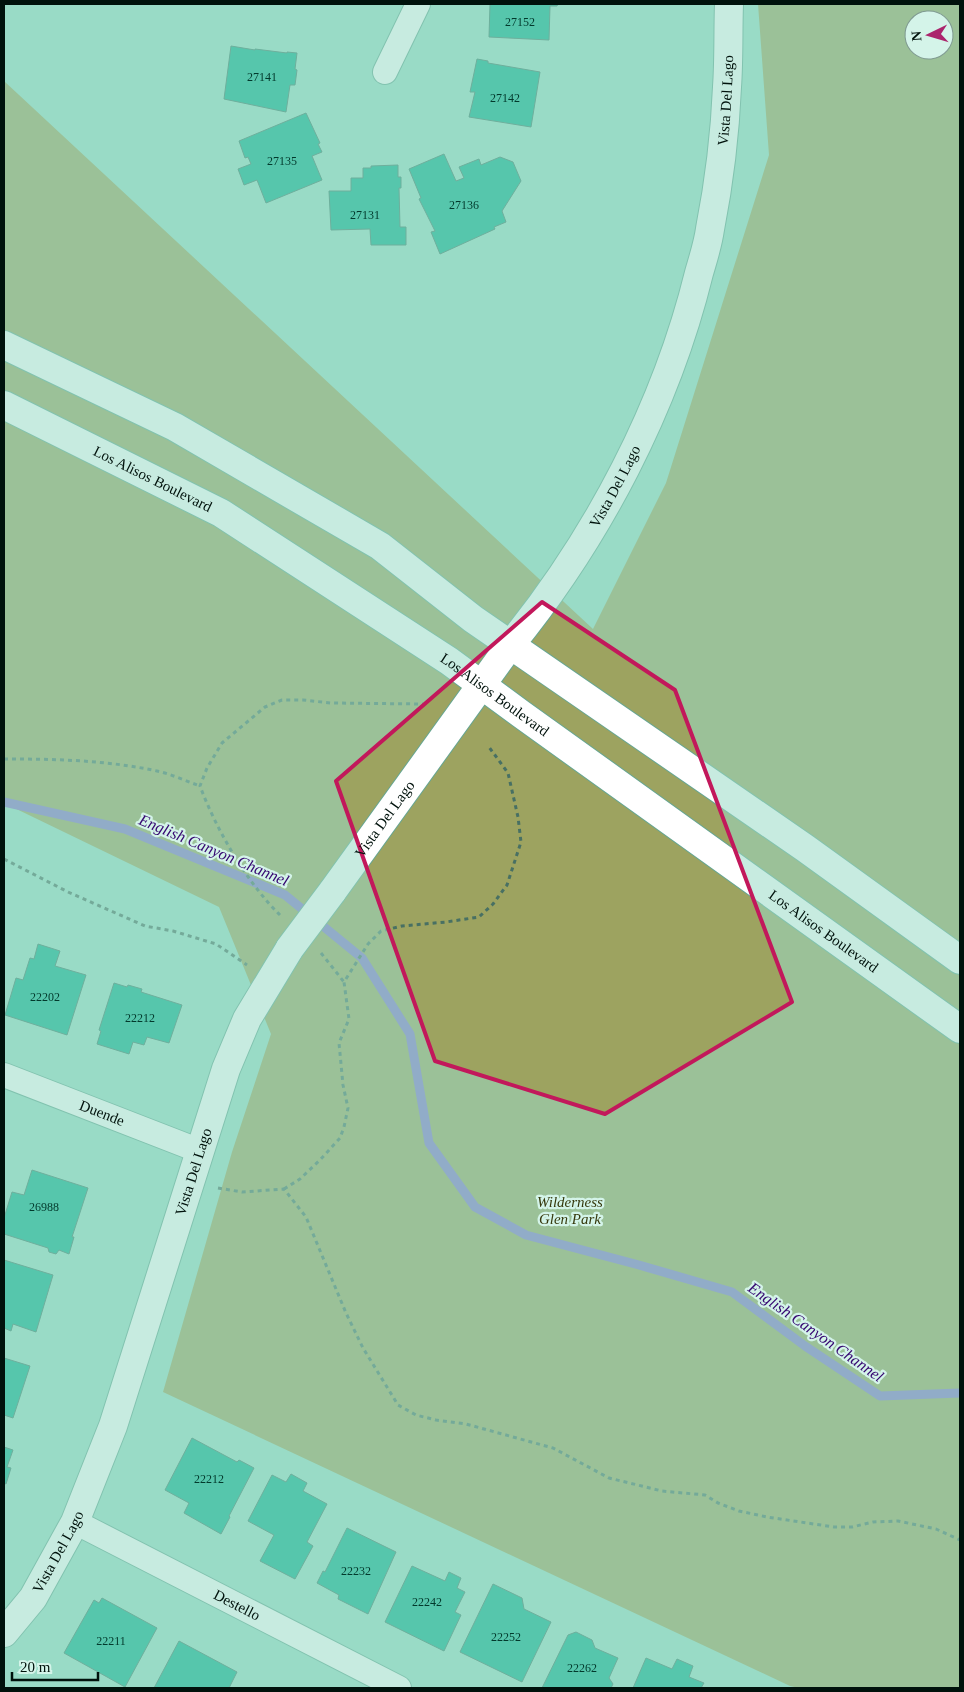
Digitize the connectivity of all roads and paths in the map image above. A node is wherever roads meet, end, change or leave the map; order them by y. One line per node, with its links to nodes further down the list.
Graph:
1 (418, 4): 3 (street)
2 (728, 4): 6 (main road, Vista Del Lago)
3 (385, 72)
4 (4, 345): 6 (main road)
5 (4, 405): 7 (main road, Los Alisos Boulevard)
6 (511, 644): 7 (main road, Vista Del Lago); 15 (main road)
7 (481, 686): 16 (main road, Los Alisos Boulevard); 18 (main road, Vista Del Lago, bridge)
8 (423, 704): 11 (path)
9 (489, 747): 20 (path)
10 (4, 759): 11 (path)
11 (200, 786): 13 (path)
12 (4, 859): 14 (path)
13 (261, 894)
14 (234, 955)
15 (960, 960)
16 (960, 1028)
17 (4, 1075): 18 (street, Duende)
18 (200, 1151): 19 (main road, Vista Del Lago)
19 (190, 1183): 20 (path); 21 (main road, Vista Del Lago)
20 (284, 1189): 22 (path)
21 (75, 1522): 23 (main road, Vista Del Lago); 24 (street, Destello)
22 (960, 1540)
23 (4, 1633)
24 (399, 1688)

